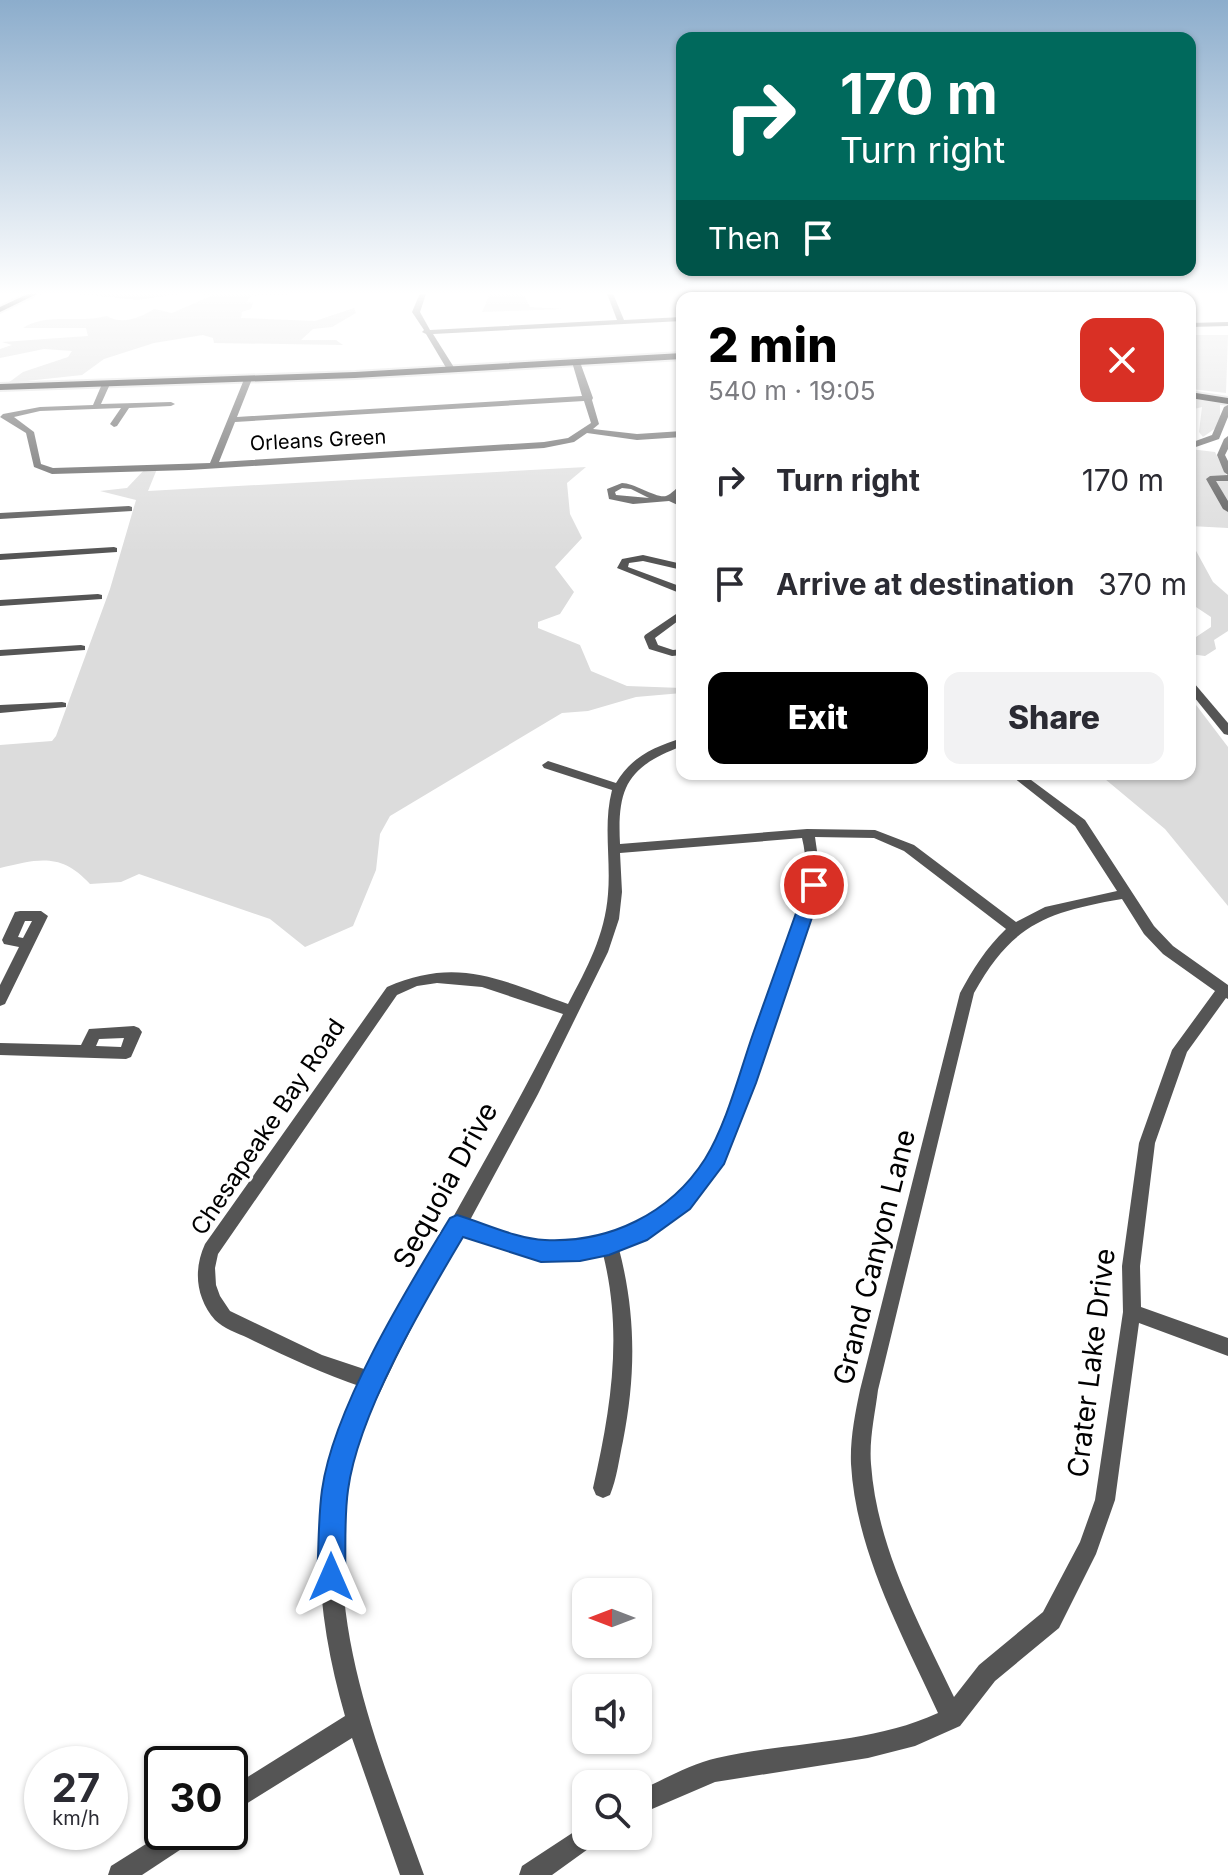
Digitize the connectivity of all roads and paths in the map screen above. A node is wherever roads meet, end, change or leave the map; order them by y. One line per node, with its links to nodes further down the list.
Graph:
1 (258, 378): 3 (main road)
2 (582, 378): 7 (street)
3 (248, 379): 4 (main road); 14 (street)
4 (106, 384): 5 (main road); 10 (street)
5 (0, 387)
6 (1196, 396): 8 (main road)
7 (589, 398): 14 (street); 16 (street)
8 (1228, 401)
9 (171, 404): 11 (street)
10 (96, 407): 11 (street); 13 (street)
11 (126, 407): 15 (street)
12 (1228, 407): 18 (street)
13 (3, 417): 22 (street, Orleans Green)
14 (232, 420): 22 (street)
15 (114, 424)
16 (589, 431): 17 (street); 22 (street, Orleans Green)
17 (676, 434)
18 (1211, 441): 19 (street); 21 (street)
19 (1196, 445)
20 (1196, 447): 21 (street)
21 (1225, 449): 23 (street)
22 (214, 465)
23 (1228, 475): 29 (street)
24 (676, 492): 25 (street)
25 (670, 498): 26 (street); 27 (street)
26 (658, 500)
27 (676, 501)
28 (129, 509): 30 (street)
29 (1228, 509)
30 (0, 516)
31 (114, 550): 32 (street)
32 (0, 557)
33 (676, 566): 34 (street)
34 (676, 589)
35 (98, 597): 36 (street)
36 (0, 603)
37 (676, 618): 38 (street)
38 (667, 625): 39 (street); 41 (street)
39 (676, 627)
40 (81, 648): 42 (street)
41 (676, 652)
42 (0, 653)
43 (1196, 692): 46 (street)
44 (62, 705): 45 (street)
45 (0, 709)
46 (1228, 731)
47 (676, 744): 50 (street)
48 (548, 765): 50 (street)
49 (1023, 780): 53 (street)
50 (619, 788): 52 (street, Sequoia Drive)
51 (807, 833): 52 (street); 54 (street); 62 (street)
52 (614, 849): 58 (street, Sequoia Drive)
53 (1125, 894): 54 (street, Grand Canyon Lane); 56 (street)
54 (1015, 929): 67 (street, Grand Canyon Lane)
55 (27, 944): 57 (street)
56 (1226, 991): 63 (street, Crater Lake Drive)
57 (0, 1000)
58 (572, 1011): 61 (street, Sequoia Drive); 65 (street, Chesapeake Bay Road)
59 (0, 1049): 60 (street)
60 (86, 1052)
61 (457, 1226): 62 (street); 65 (street, Sequoia Drive)
62 (609, 1245): 66 (street)
63 (1132, 1312): 64 (street); 67 (street, Crater Lake Drive)
64 (1228, 1347)
65 (375, 1382): 68 (street, Sequoia Drive)
66 (603, 1488)
67 (952, 1718): 70 (street, Crater Lake Drive)
68 (356, 1722): 69 (street); 74 (street, Sequoia Drive)
69 (248, 1790)
70 (652, 1797)
71 (572, 1846): 75 (street)
72 (159, 1850): 73 (street)
73 (120, 1875)
74 (412, 1875)
75 (531, 1875)

